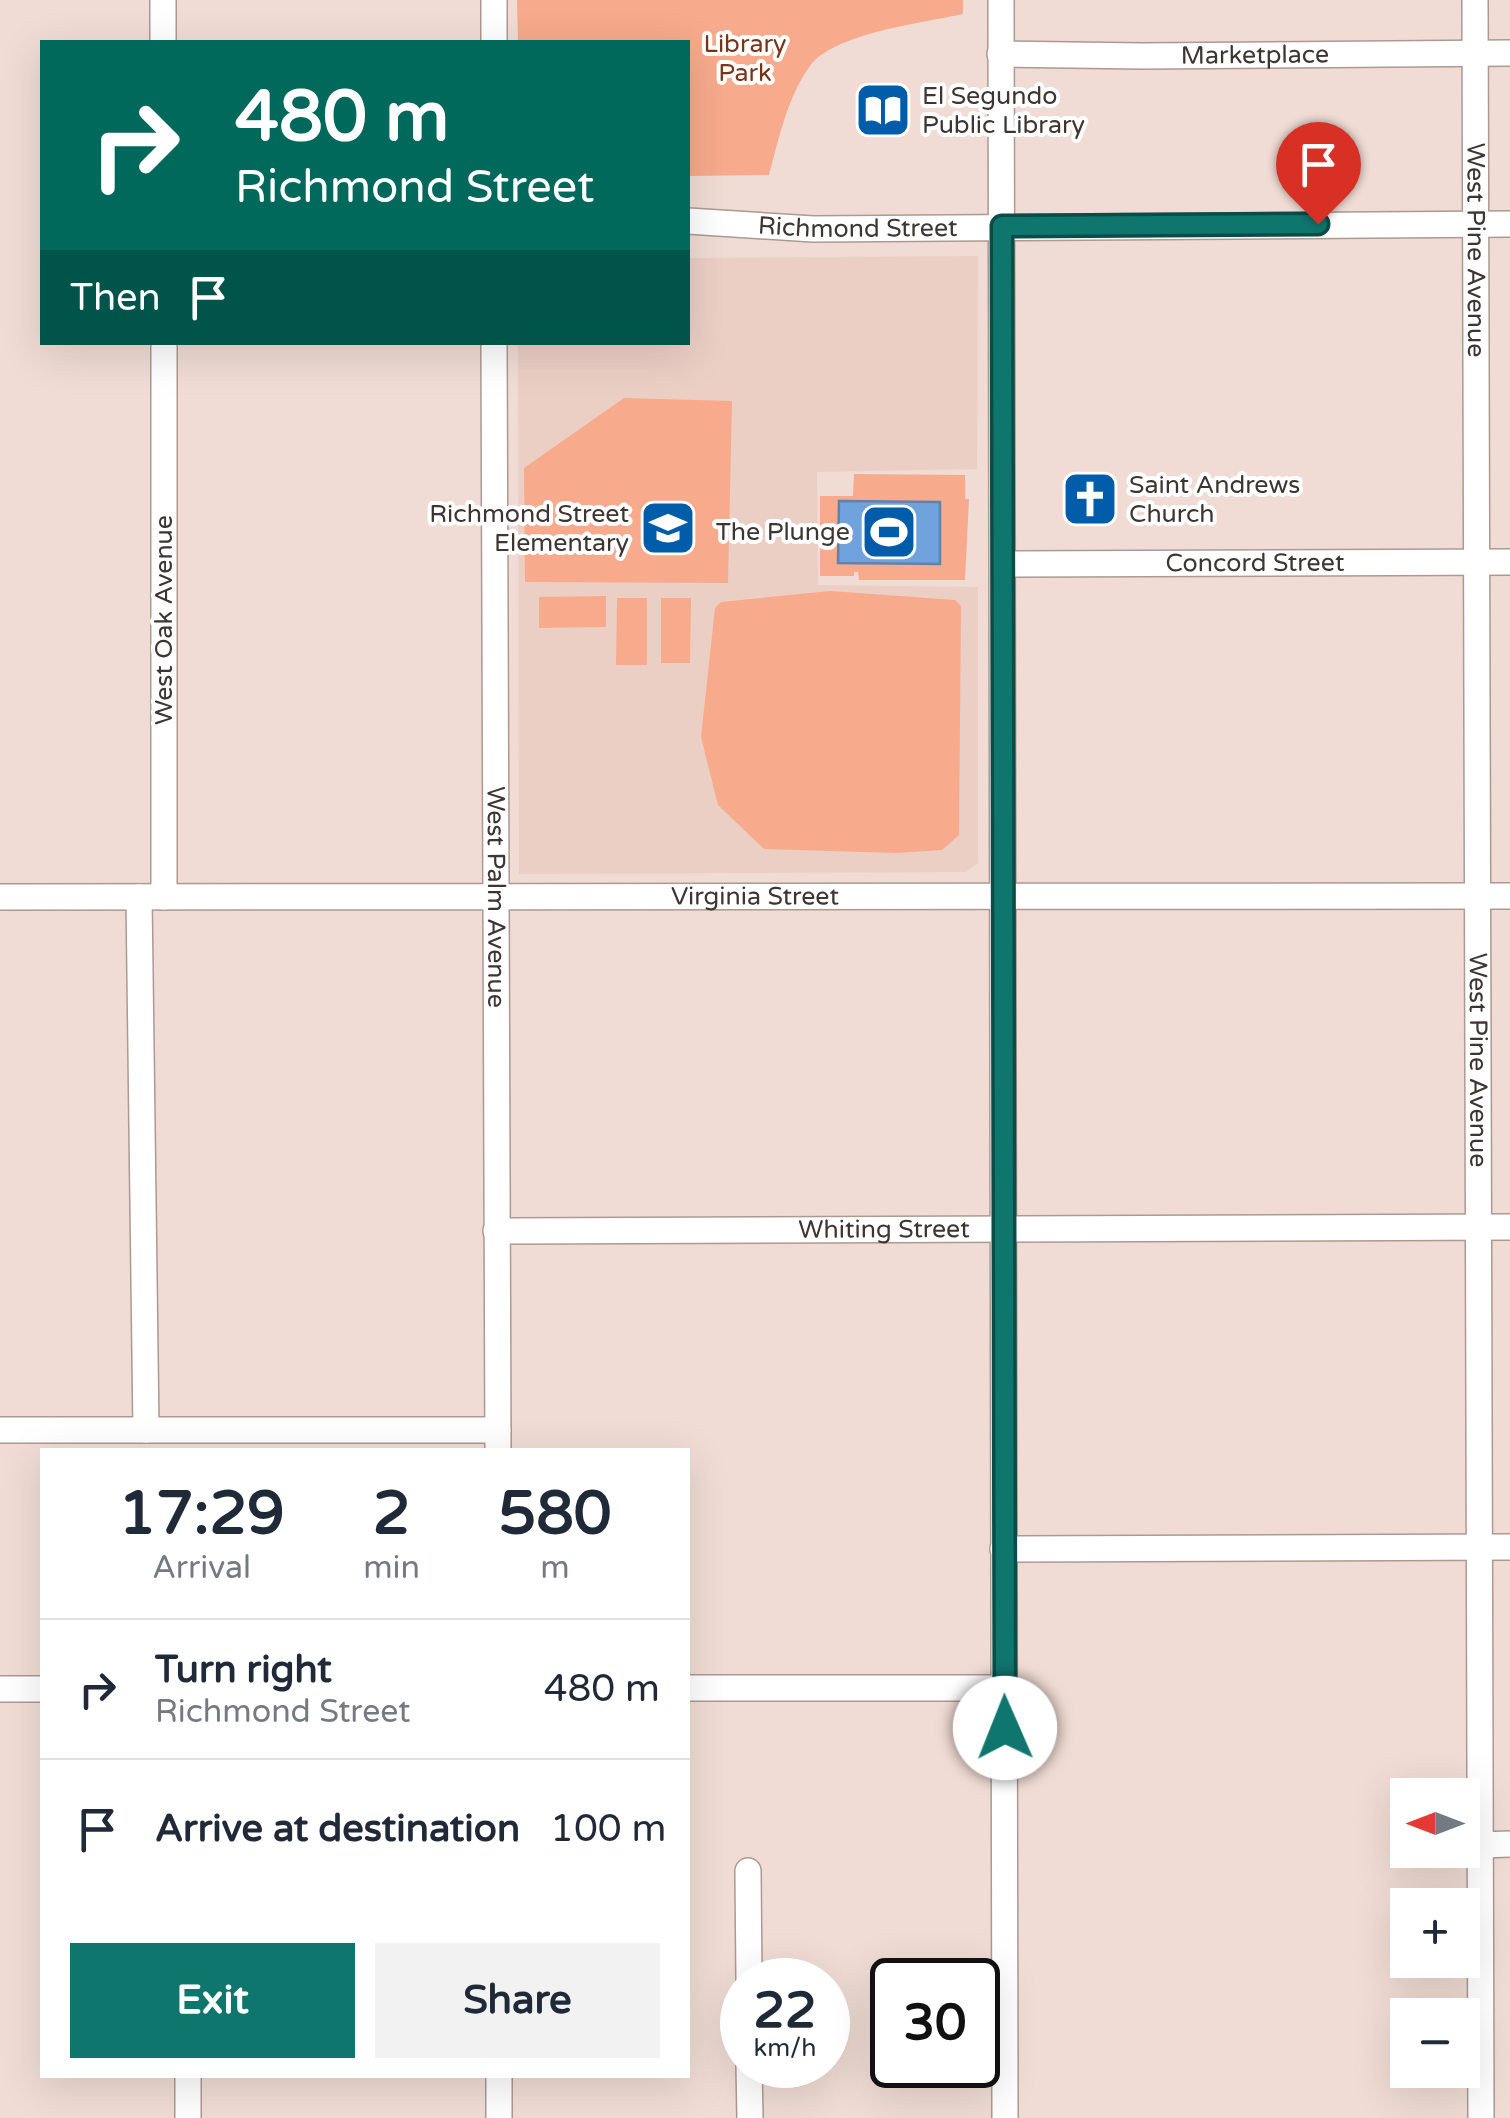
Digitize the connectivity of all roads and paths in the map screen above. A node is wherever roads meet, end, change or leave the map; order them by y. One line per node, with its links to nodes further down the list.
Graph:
1 (163, 0): 5 (street)
2 (494, 0): 6 (street)
3 (1001, 0): 8 (street)
4 (1474, 0): 9 (street, West Pine Avenue)
5 (163, 40)
6 (494, 40)
7 (1510, 53): 9 (street, Marketplace)
8 (1000, 54): 9 (street, Marketplace); 13 (street)
9 (1474, 54): 11 (street, West Pine Avenue)
10 (690, 222): 13 (street, Richmond Street)
11 (1475, 224): 12 (street, Richmond Street); 13 (street, Richmond Street); 16 (street, West Pine Avenue)
12 (1510, 224)
13 (1002, 226): 18 (street)
14 (164, 345): 23 (street, West Oak Avenue)
15 (494, 345): 24 (street, West Palm Avenue)
16 (1476, 562): 17 (street, Concord Street); 18 (street, Concord Street); 20 (street, West Pine Avenue)
17 (1510, 562)
18 (1002, 564): 19 (street)
19 (1003, 896): 20 (street, Virginia Street); 24 (street, Virginia Street); 28 (street)
20 (1478, 896): 21 (street, Virginia Street); 25 (street, West Pine Avenue)
21 (1510, 896)
22 (0, 897): 23 (street, Virginia Street)
23 (152, 897): 24 (street, Virginia Street); 30 (street, West Oak Avenue)
24 (495, 898): 27 (street, West Palm Avenue)
25 (1479, 1228): 26 (street, Whiting Street); 28 (street, Whiting Street); 32 (street, West Pine Avenue)
26 (1510, 1228)
27 (496, 1230): 28 (street, Whiting Street); 31 (street, West Palm Avenue)
28 (1003, 1230): 34 (street)
29 (0, 1430): 30 (street)
30 (146, 1430): 31 (street)
31 (498, 1440)
32 (1479, 1548): 33 (street); 34 (street); 39 (street, West Pine Avenue)
33 (1510, 1548)
34 (1003, 1549): 36 (street)
35 (690, 1688): 36 (street)
36 (1004, 1688): 49 (street)
37 (0, 1689): 38 (street)
38 (40, 1689)
39 (1481, 1844): 40 (street); 50 (street, West Pine Avenue)
40 (1510, 1844)
41 (748, 1872): 42 (street)
42 (749, 1958)
43 (188, 2078): 46 (street)
44 (499, 2078): 47 (street)
45 (749, 2088): 48 (street)
46 (188, 2118)
47 (499, 2118)
48 (750, 2118)
49 (1005, 2118)
50 (1482, 2118)

